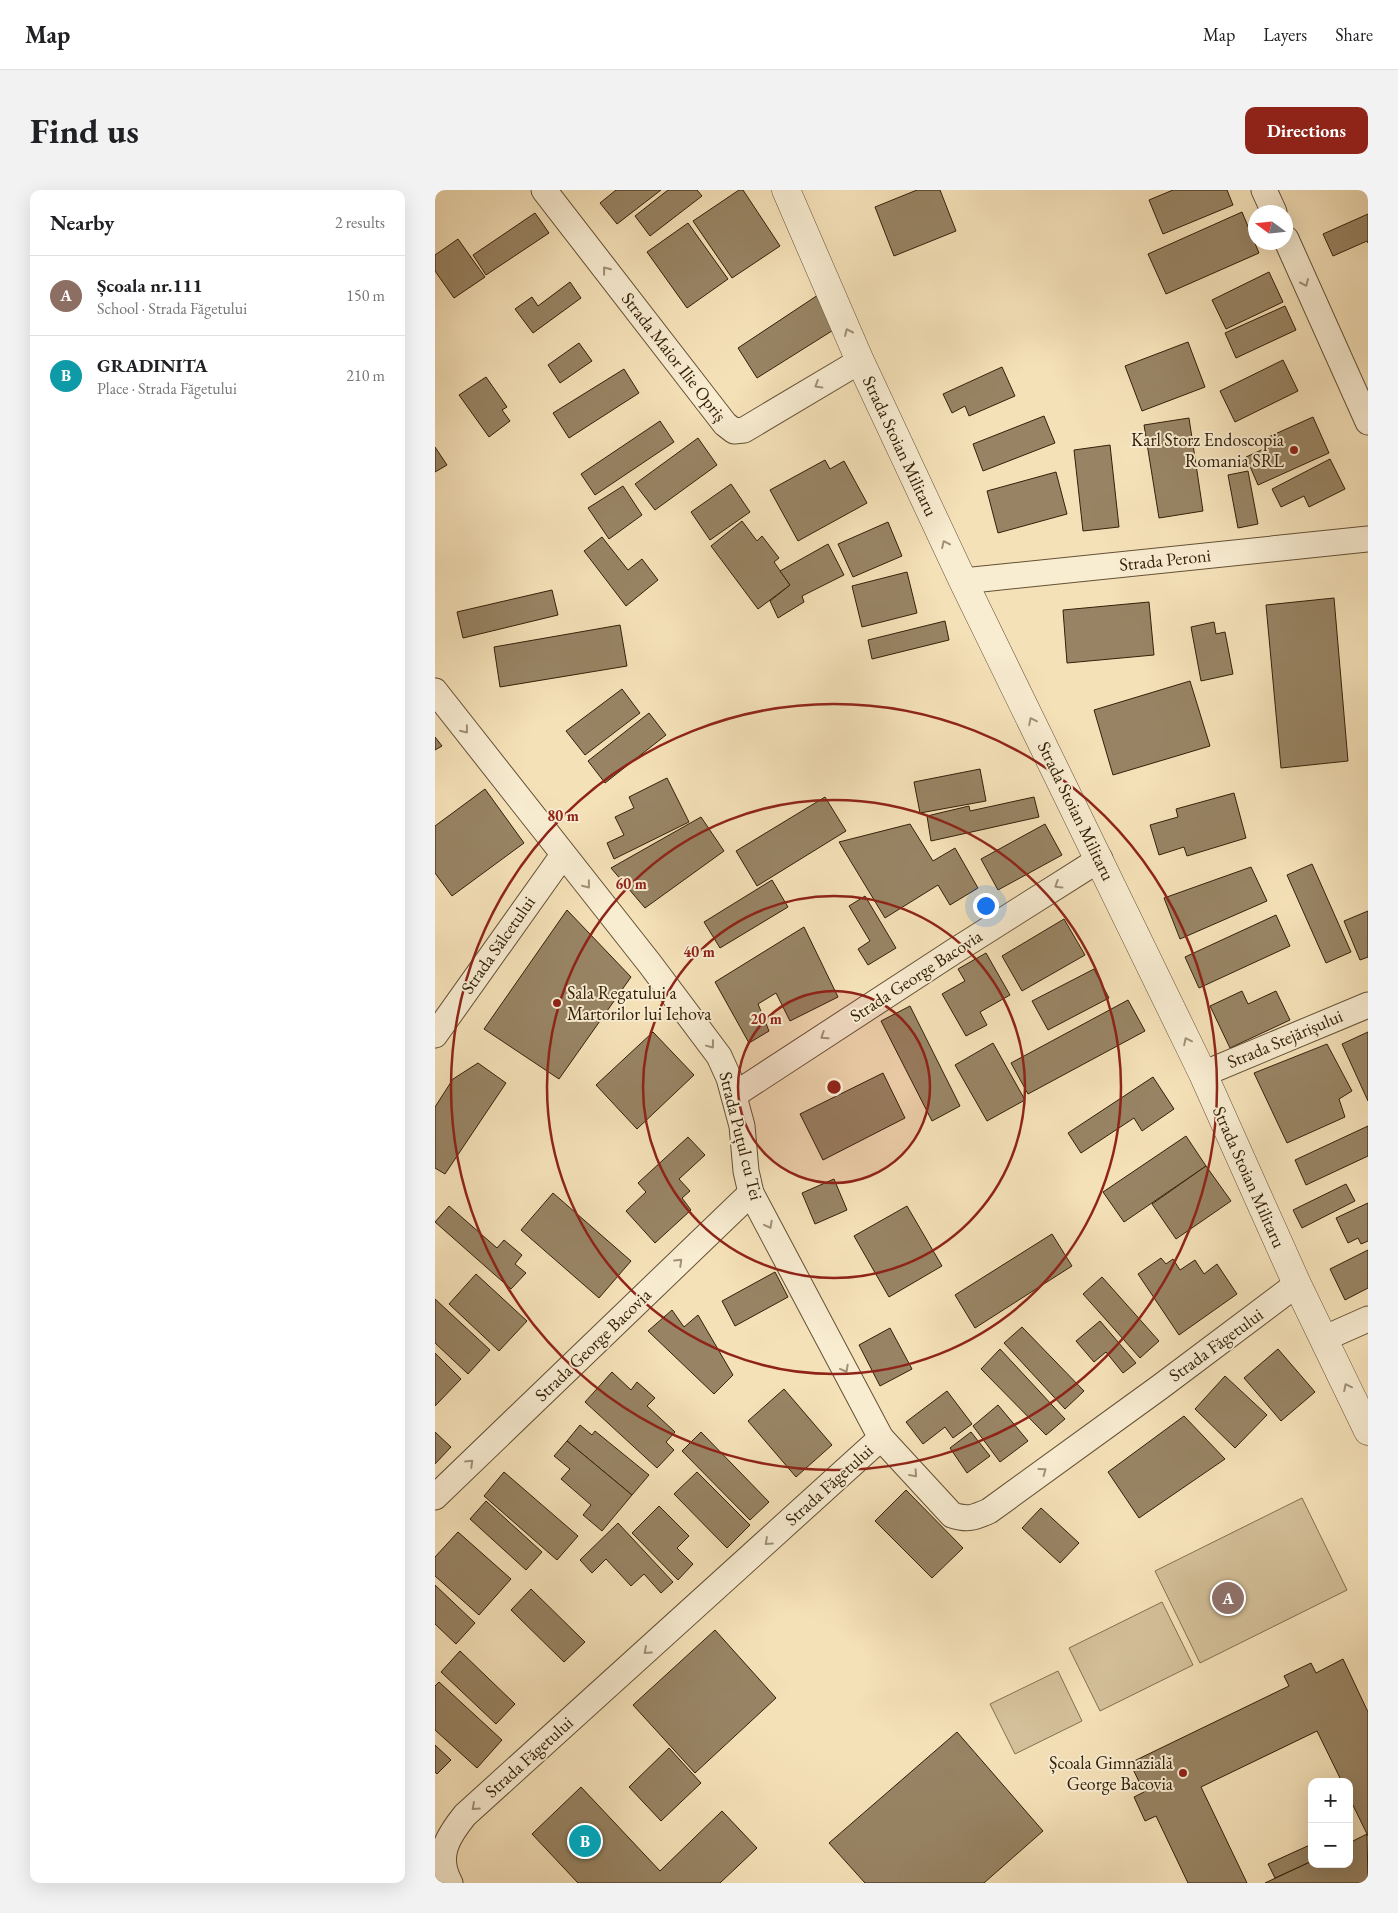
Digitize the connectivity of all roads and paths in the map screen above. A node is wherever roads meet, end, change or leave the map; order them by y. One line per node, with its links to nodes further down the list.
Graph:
1 (544, 190): 6 (street, Strada Maior Ilie Opriș, one-way to 1)
2 (786, 190): 6 (street, Strada Stoian Militaru, one-way to 2)
3 (1264, 190): 4 (street)
4 (1271, 205)
5 (1290, 250): 7 (street, one-way to 7)
6 (860, 361): 9 (street, Strada Stoian Militaru, one-way to 6)
7 (1368, 422)
8 (1368, 539): 9 (street, Strada Peroni)
9 (963, 581): 12 (street, Strada Stoian Militaru, one-way to 9)
10 (435, 691): 11 (street, Strada Puțul cu Tei, one-way to 11)
11 (563, 855): 14 (street, Strada Sălcetului); 16 (street, Strada Puțul cu Tei, one-way to 16)
12 (1099, 860): 15 (street, Strada Stoian Militaru, one-way to 12); 16 (street, Strada George Bacovia, one-way to 16)
13 (1368, 1005): 15 (street, Strada Stejărișului)
14 (435, 1035)
15 (1203, 1074): 18 (street, Strada Stoian Militaru)
16 (734, 1095): 17 (street, Strada Puțul cu Tei)
17 (751, 1193): 22 (street, Strada Puțul cu Tei, one-way to 22); 23 (street, Strada George Bacovia, one-way to 17)
18 (1297, 1284): 20 (street, Strada Stoian Militaru); 22 (street, Strada Făgetului, one-way to 18)
19 (1368, 1319): 20 (street)
20 (1323, 1340): 21 (street, Strada Stoian Militaru, one-way to 20)
21 (1368, 1431)
22 (881, 1438): 24 (street, Strada Făgetului, one-way to 24)
23 (435, 1497)
24 (449, 1883)

